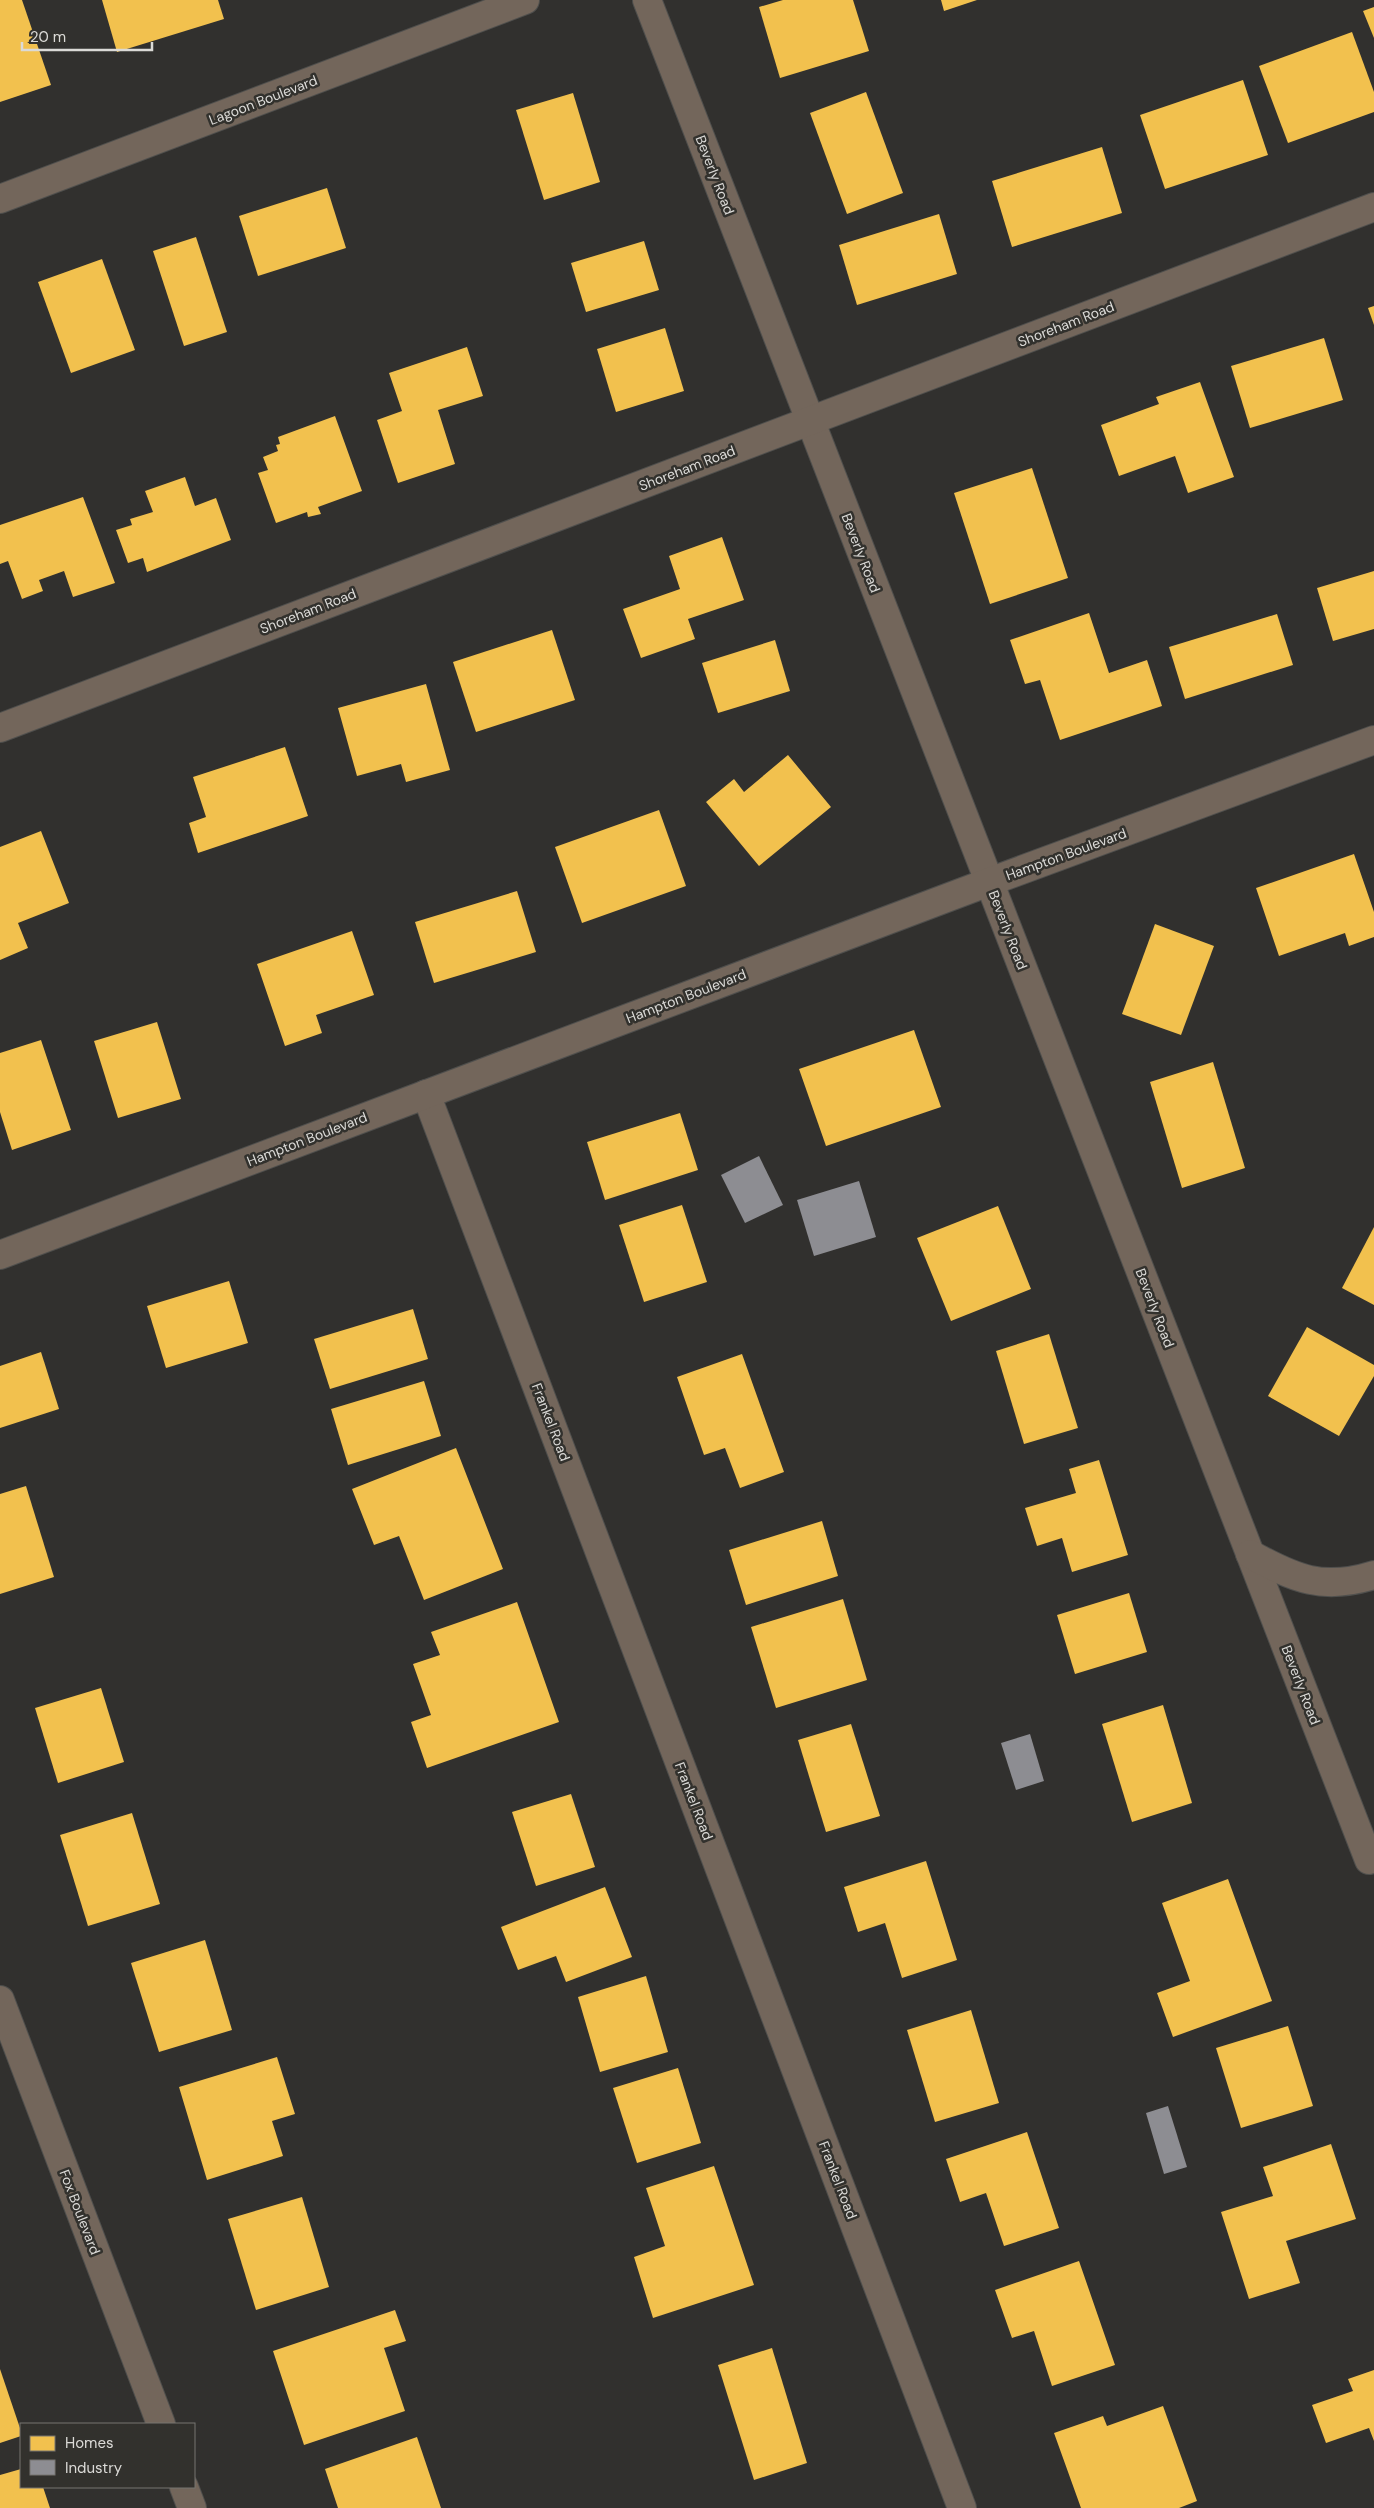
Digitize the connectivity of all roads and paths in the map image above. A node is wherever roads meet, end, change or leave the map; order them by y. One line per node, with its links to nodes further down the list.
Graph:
1 (525, 0): 3 (street, Lagoon Boulevard)
2 (647, 0): 5 (street, Beverly Road)
3 (0, 199)
4 (1374, 207): 5 (street, Shoreham Road)
5 (810, 422): 6 (street, Shoreham Road); 8 (street, Beverly Road)
6 (0, 728)
7 (1374, 740): 8 (street, Hampton Boulevard)
8 (989, 882): 9 (street, Hampton Boulevard); 11 (street, Beverly Road)
9 (426, 1094): 10 (street, Hampton Boulevard); 18 (street, Frankel Road)
10 (0, 1255)
11 (1250, 1554): 12 (street); 13 (street, Beverly Road)
12 (1374, 1575)
13 (1372, 1857)
14 (0, 2000): 15 (street, Fox Boulevard)
15 (161, 2423)
16 (184, 2488): 17 (street)
17 (192, 2508)
18 (962, 2508)

